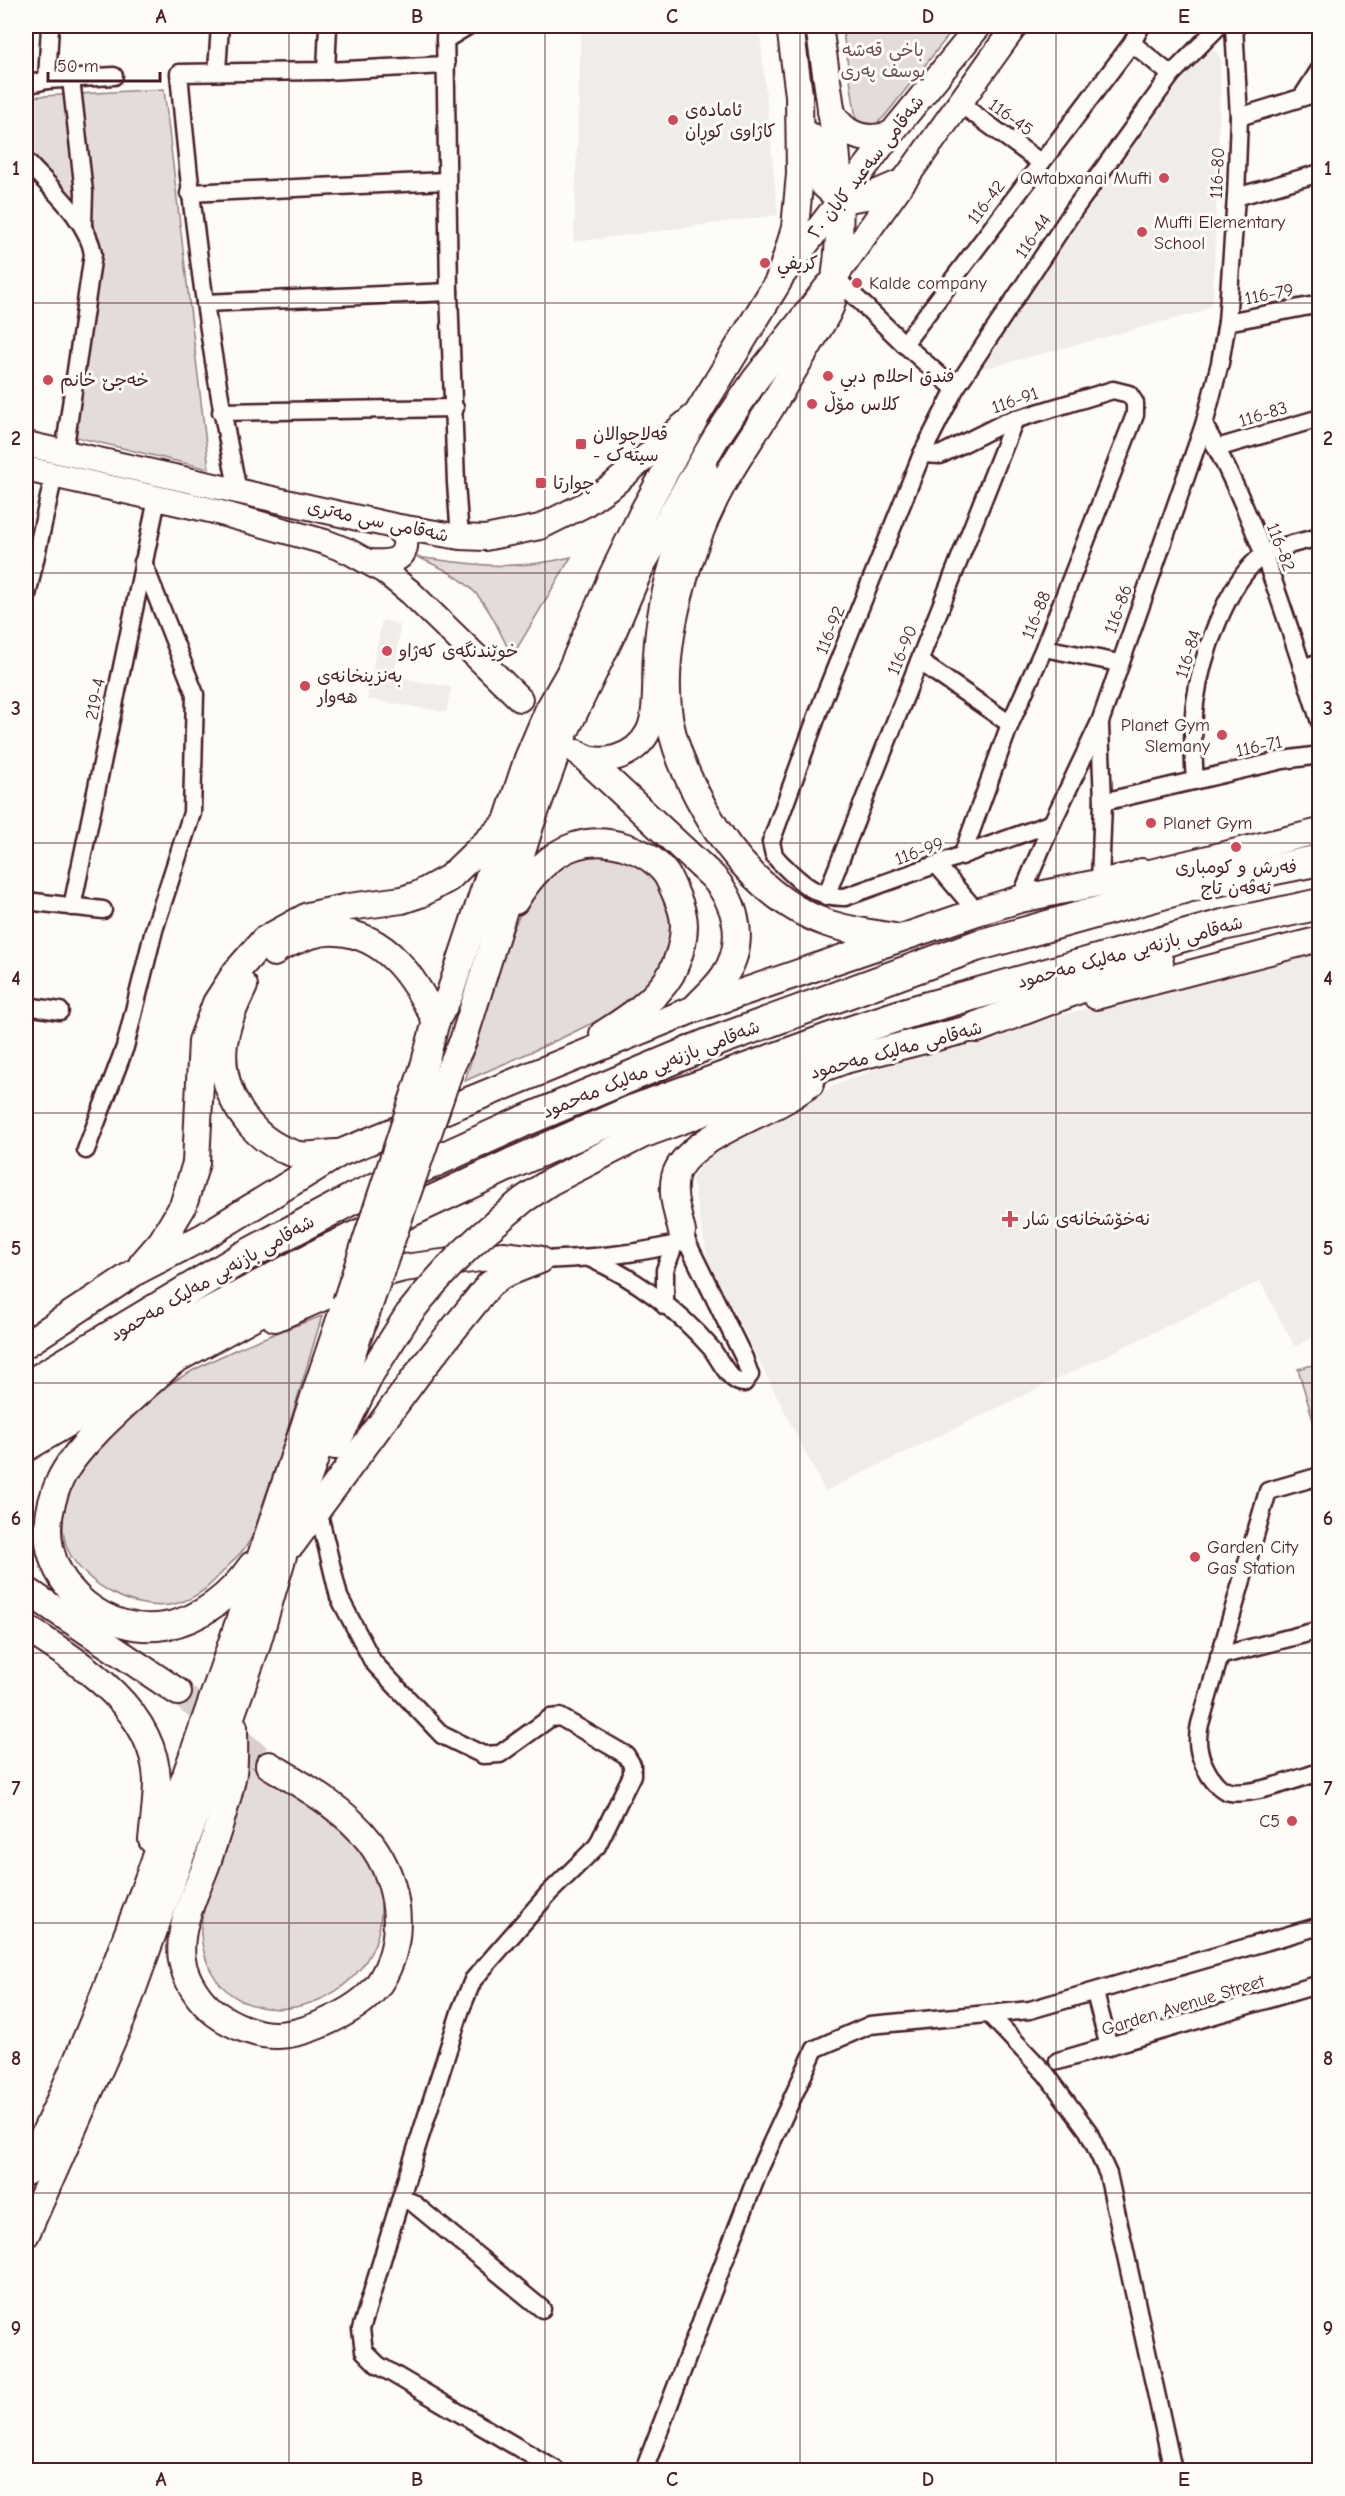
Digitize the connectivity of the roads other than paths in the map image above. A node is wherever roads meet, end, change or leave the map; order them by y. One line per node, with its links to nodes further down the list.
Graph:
1 (50, 26): 21 (street)
2 (220, 26): 16 (street)
3 (328, 26): 17 (street)
4 (468, 26): 12 (street)
5 (790, 26): 24 (main road)
6 (819, 26): 27 (main road)
7 (979, 26): 29 (main road, شەقامی سەعید کابان ٢٠)
8 (1015, 26): 26 (main road, شەقامی سەعید کابان ٢٠)
9 (1140, 26): 13 (street, 116-42)
10 (1219, 26): 18 (street, 116-44)
11 (1234, 26): 28 (street, 116-80)
12 (445, 33): 14 (street)
13 (1132, 43): 18 (street); 31 (street, 116-42)
14 (446, 65): 17 (street); 33 (street)
15 (1320, 69): 25 (street)
16 (217, 71): 17 (street); 35 (street)
17 (326, 71)
18 (1171, 75): 46 (street, 116-44)
19 (114, 76): 20 (street)
20 (71, 79): 21 (street); 38 (street)
21 (47, 80): 22 (street)
22 (26, 85)
23 (1320, 92): 25 (street)
24 (799, 95): 37 (main road); 40 (main road)
25 (1302, 97): 28 (street)
26 (959, 103): 31 (street, 116-45); 34 (main road, شەقامی سەعید کابان ٢٠)
27 (831, 111): 29 (main road); 37 (main road)
28 (1239, 117): 36 (street, 116-80)
29 (890, 135): 37 (main road, شەقامی سەعید کابان ٢٠)
30 (26, 161): 38 (street)
31 (1040, 162): 45 (street, 116-42)
32 (1320, 173): 36 (street)
33 (446, 181): 35 (street); 41 (street)
34 (901, 183): 37 (main road); 39 (main road, شەقامی سەعید کابان ٢٠)
35 (189, 193): 42 (street)
36 (1236, 197): 44 (street, 116-80)
37 (841, 200): 39 (main road); 40 (main road, شەقامی سەعید کابان ٢٠)
38 (83, 224): 58 (street)
39 (835, 277): 45 (street); 54 (main road); 100 (main road)
40 (778, 282): 50 (main road)
41 (449, 292): 42 (street); 48 (street)
42 (206, 303): 49 (street)
43 (1320, 304): 44 (street, 116-79)
44 (1227, 322): 53 (street, 116-86)
45 (904, 344): 46 (street)
46 (955, 389): 57 (street, 116-92)
47 (1124, 391): 52 (street, 116-91); 69 (street, 116-88)
48 (455, 408): 49 (street); 63 (street)
49 (221, 412): 60 (street)
50 (698, 413): 63 (main road, شەقامی سی مەتری); 82 (main road)
51 (1320, 418): 56 (street, 116-83)
52 (1015, 419): 57 (street, 116-91); 70 (street, 116-90)
53 (1204, 425): 56 (street, 116-82); 72 (street, 116-86)
54 (716, 438): 78 (main road); 99 (main road)
55 (26, 444): 58 (main road, شەقامی سی مەتری)
56 (1217, 448): 65 (street, 116-82)
57 (922, 453): 91 (street, 116-92)
58 (59, 464): 59 (main road, شەقامی سی مەتری); 60 (main road, شەقامی سی مەتری); 61 (main road, شەقامی سی مەتری); 68 (street)
59 (26, 469)
60 (238, 491): 62 (main road, شەقامی سی مەتری)
61 (157, 499): 66 (street, 219-4); 67 (main road, شەقامی سی مەتری)
62 (394, 526): 63 (main road, شەقامی سی مەتری); 67 (main road)
63 (460, 537)
64 (1320, 537): 65 (street)
65 (1264, 554): 73 (street, 116-82); 80 (street, 116-84)
66 (143, 562): 95 (street, 219-4); 109 (street)
67 (370, 562): 74 (main road, شەقامی سی مەتری)
68 (26, 600)
69 (1044, 648): 72 (street); 77 (street, 116-88)
70 (919, 661): 77 (street); 91 (street, 116-90)
71 (1320, 662): 73 (street)
72 (1119, 663): 75 (street, 116-86)
73 (1302, 668): 76 (street, 116-82)
74 (520, 699)
75 (1100, 722): 81 (street); 83 (street, 116-86)
76 (1320, 723)
77 (1010, 724): 85 (street, 116-88)
78 (581, 755): 103 (main road)
79 (1320, 755): 80 (street, 116-71)
80 (1195, 781): 81 (street, 116-71)
81 (1103, 802): 89 (street)
82 (509, 821): 105 (main road); 115 (main road)
83 (1052, 823): 85 (street, 116-99); 92 (street, 116-86)
84 (1320, 831): 88 (main road)
85 (962, 856): 87 (street, 116-99)
86 (1320, 860): 90 (highway, شەقامی بازنەیی مەلیک مەحمود)
87 (938, 865): 91 (street, 116-99); 97 (street)
88 (1142, 874): 89 (main road); 90 (highway)
89 (1100, 882): 92 (main road)
90 (1191, 886): 121 (highway, شەقامی بازنەیی مەلیک مەحمود)
91 (826, 896)
92 (1020, 899): 97 (main road)
93 (26, 901): 95 (street)
94 (1320, 904): 111 (highway, شەقامی بازنەیی مەلیک مەحمود)
95 (72, 907): 96 (street)
96 (103, 910)
97 (977, 912): 100 (main road)
98 (1320, 914): 106 (highway)
99 (497, 932): 108 (main road); 116 (main road, bridge)
100 (900, 938): 103 (main road)
101 (1320, 939): 106 (main road, شەقامی مەلیک مەحمود)
102 (26, 1006): 104 (street)
103 (694, 1009): 108 (main road)
104 (60, 1011)
105 (436, 1021): 110 (main road); 116 (main road, bridge)
106 (977, 1028): 107 (main road, شەقامی مەلیک مەحمود)
107 (845, 1060): 112 (main road); 125 (main road, شەقامی مەلیک مەحمود, bridge)
108 (561, 1062): 110 (main road)
109 (86, 1150)
110 (340, 1153): 115 (main road)
111 (384, 1224): 118 (main road); 122 (highway, شەقامی بازنەیی مەلیک مەحمود)
112 (681, 1239): 113 (street); 117 (street); 117 (street)
113 (589, 1258): 114 (street); 117 (street)
114 (540, 1260): 118 (main road); 125 (main road)
115 (137, 1271): 119 (main road)
116 (357, 1305): 125 (main road); 126 (main road)
117 (666, 1306)
118 (216, 1339): 120 (main road)
119 (26, 1344)
120 (173, 1361): 123 (main road); 126 (main road)
121 (26, 1387)
122 (26, 1418)
123 (26, 1448)
124 (1320, 1476): 130 (street)
125 (310, 1504): 126 (main road); 144 (street)
126 (272, 1554): 132 (main road); 135 (main road)
127 (26, 1590): 131 (main road)
128 (26, 1628): 135 (main road)
129 (1320, 1630): 130 (street)
130 (1219, 1656): 134 (street)
131 (178, 1692)
132 (234, 1708): 133 (main road); 139 (main road)
133 (269, 1765)
134 (1320, 1772)
135 (140, 1902): 139 (main road)
136 (1320, 1926): 138 (street, Garden Avenue Street)
137 (1320, 1984): 141 (street, Garden Avenue Street)
138 (1095, 1993): 140 (street, Garden Avenue Street); 141 (street)
139 (111, 2012): 143 (main road); 145 (main road)
140 (989, 2014): 148 (street, Garden Avenue Street); 149 (street)
141 (1109, 2047): 142 (street, Garden Avenue Street)
142 (1058, 2061)
143 (26, 2172)
144 (401, 2198): 146 (street); 147 (street)
145 (26, 2234)
146 (542, 2309)
147 (556, 2470)
148 (651, 2470)
149 (1173, 2470)

